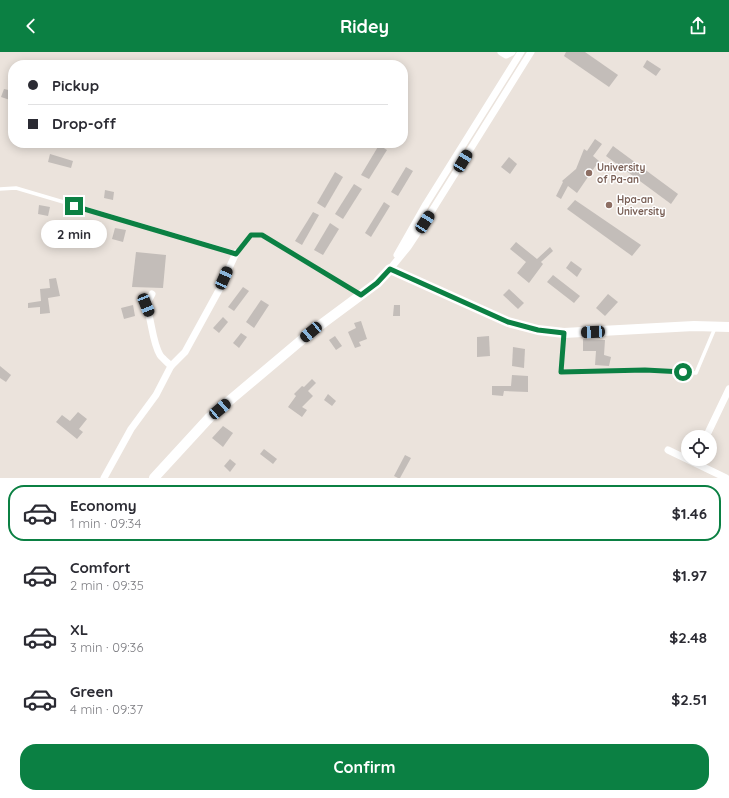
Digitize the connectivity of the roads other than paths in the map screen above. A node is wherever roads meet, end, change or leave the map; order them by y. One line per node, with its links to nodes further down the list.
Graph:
1 (501, 52): 2 (street)
2 (512, 52)
3 (521, 52): 5 (street)
4 (531, 52): 6 (street)
5 (489, 104): 6 (lane); 7 (street)
6 (495, 109): 8 (street)
7 (484, 111): 8 (lane); 10 (street)
8 (491, 116): 11 (street)
9 (0, 190): 12 (lane)
10 (426, 204): 11 (street); 13 (street)
11 (433, 209): 13 (street)
12 (236, 254): 15 (lane); 19 (street)
13 (390, 269): 15 (street); 18 (street)
14 (152, 294): 19 (street)
15 (361, 295): 26 (street)
16 (715, 327): 17 (street); 18 (street); 18 (lane)
17 (729, 327)
18 (564, 333)
19 (171, 366): 25 (street)
20 (729, 389): 21 (street)
21 (709, 430)
22 (668, 450): 23 (street)
23 (681, 455)
24 (704, 466): 27 (street)
25 (104, 478)
26 (154, 478)
27 (726, 478)

